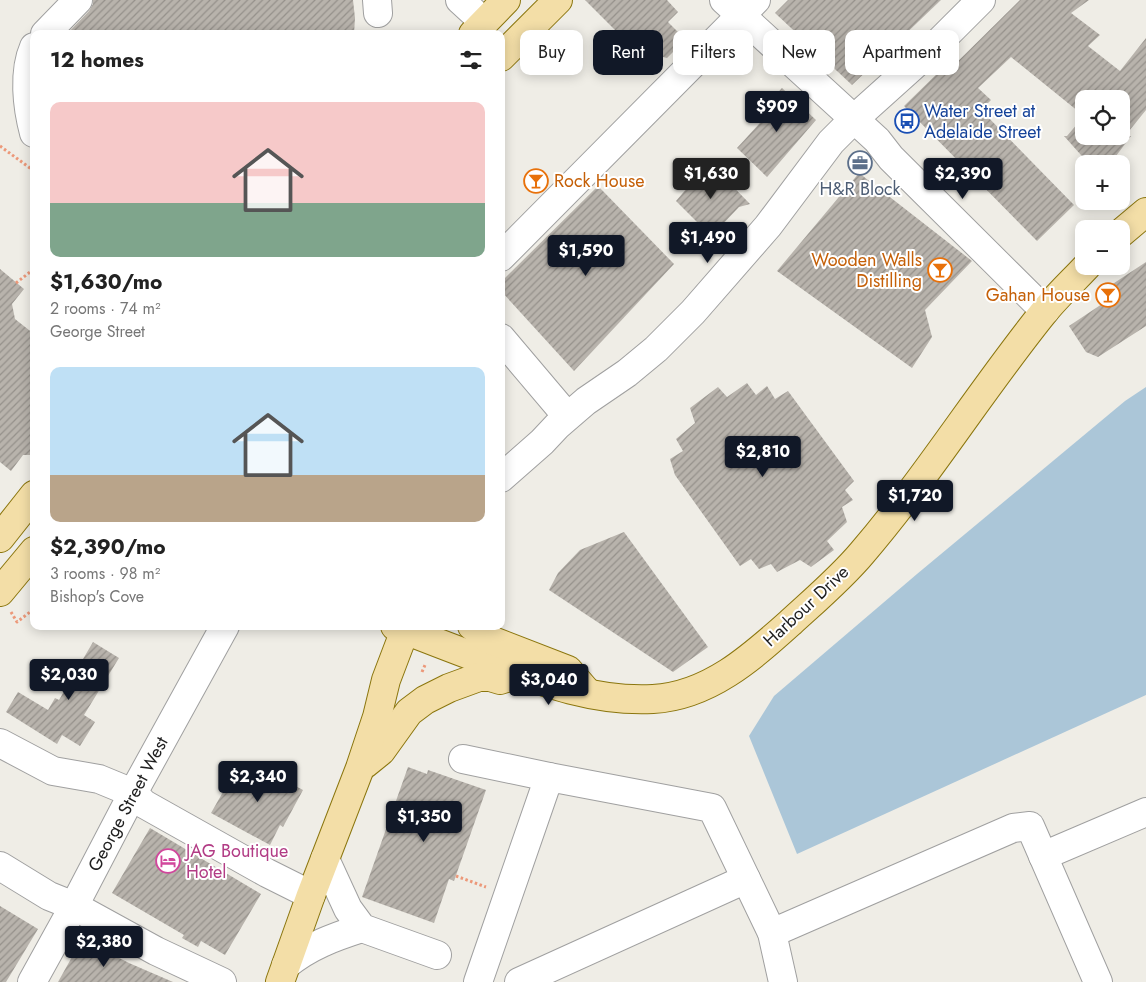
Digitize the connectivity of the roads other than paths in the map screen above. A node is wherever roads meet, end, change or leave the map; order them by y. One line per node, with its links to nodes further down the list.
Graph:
1 (78, 0): 8 (street)
2 (460, 0): 7 (street)
3 (506, 0): 7 (main road)
4 (558, 0): 9 (main road)
5 (981, 0): 12 (street)
6 (740, 5): 12 (street); 15 (street)
7 (478, 28)
8 (49, 30)
9 (505, 52)
10 (30, 56): 11 (street)
11 (30, 119)
12 (854, 119): 17 (street); 19 (street)
13 (1146, 212): 14 (main road)
14 (1130, 225)
15 (505, 252)
16 (1079, 275): 17 (main road, Harbour Drive)
17 (1045, 311): 31 (main road, Harbour Drive)
18 (505, 343): 19 (street)
19 (567, 416): 20 (street)
20 (505, 474)
21 (30, 500): 22 (main road)
22 (2, 531): 23 (main road)
23 (30, 548)
24 (30, 557): 25 (main road)
25 (3, 599)
26 (223, 630): 36 (street, George Street West)
27 (401, 630): 34 (main road)
28 (407, 630): 30 (main road, Harbour Drive)
29 (476, 630): 31 (main road)
30 (520, 674): 31 (main road, Harbour Drive); 34 (main road)
31 (590, 695)
32 (0, 743): 36 (street)
33 (463, 759): 35 (street)
34 (360, 768): 39 (main road)
35 (549, 777): 41 (street); 50 (street)
36 (133, 793): 42 (street); 43 (street, George Street West)
37 (1146, 812): 38 (street)
38 (1043, 856): 45 (street); 53 (street)
39 (325, 859): 42 (main road); 44 (street)
40 (0, 866): 43 (street)
41 (746, 880): 45 (street); 51 (street)
42 (311, 894): 47 (main road)
43 (74, 906): 48 (street, George Street West); 49 (street)
44 (362, 928): 46 (street); 47 (street)
45 (772, 933): 52 (street)
46 (437, 955)
47 (283, 973)
48 (32, 982)
49 (222, 982)
50 (478, 982)
51 (519, 982)
52 (782, 982)
53 (1098, 982)

